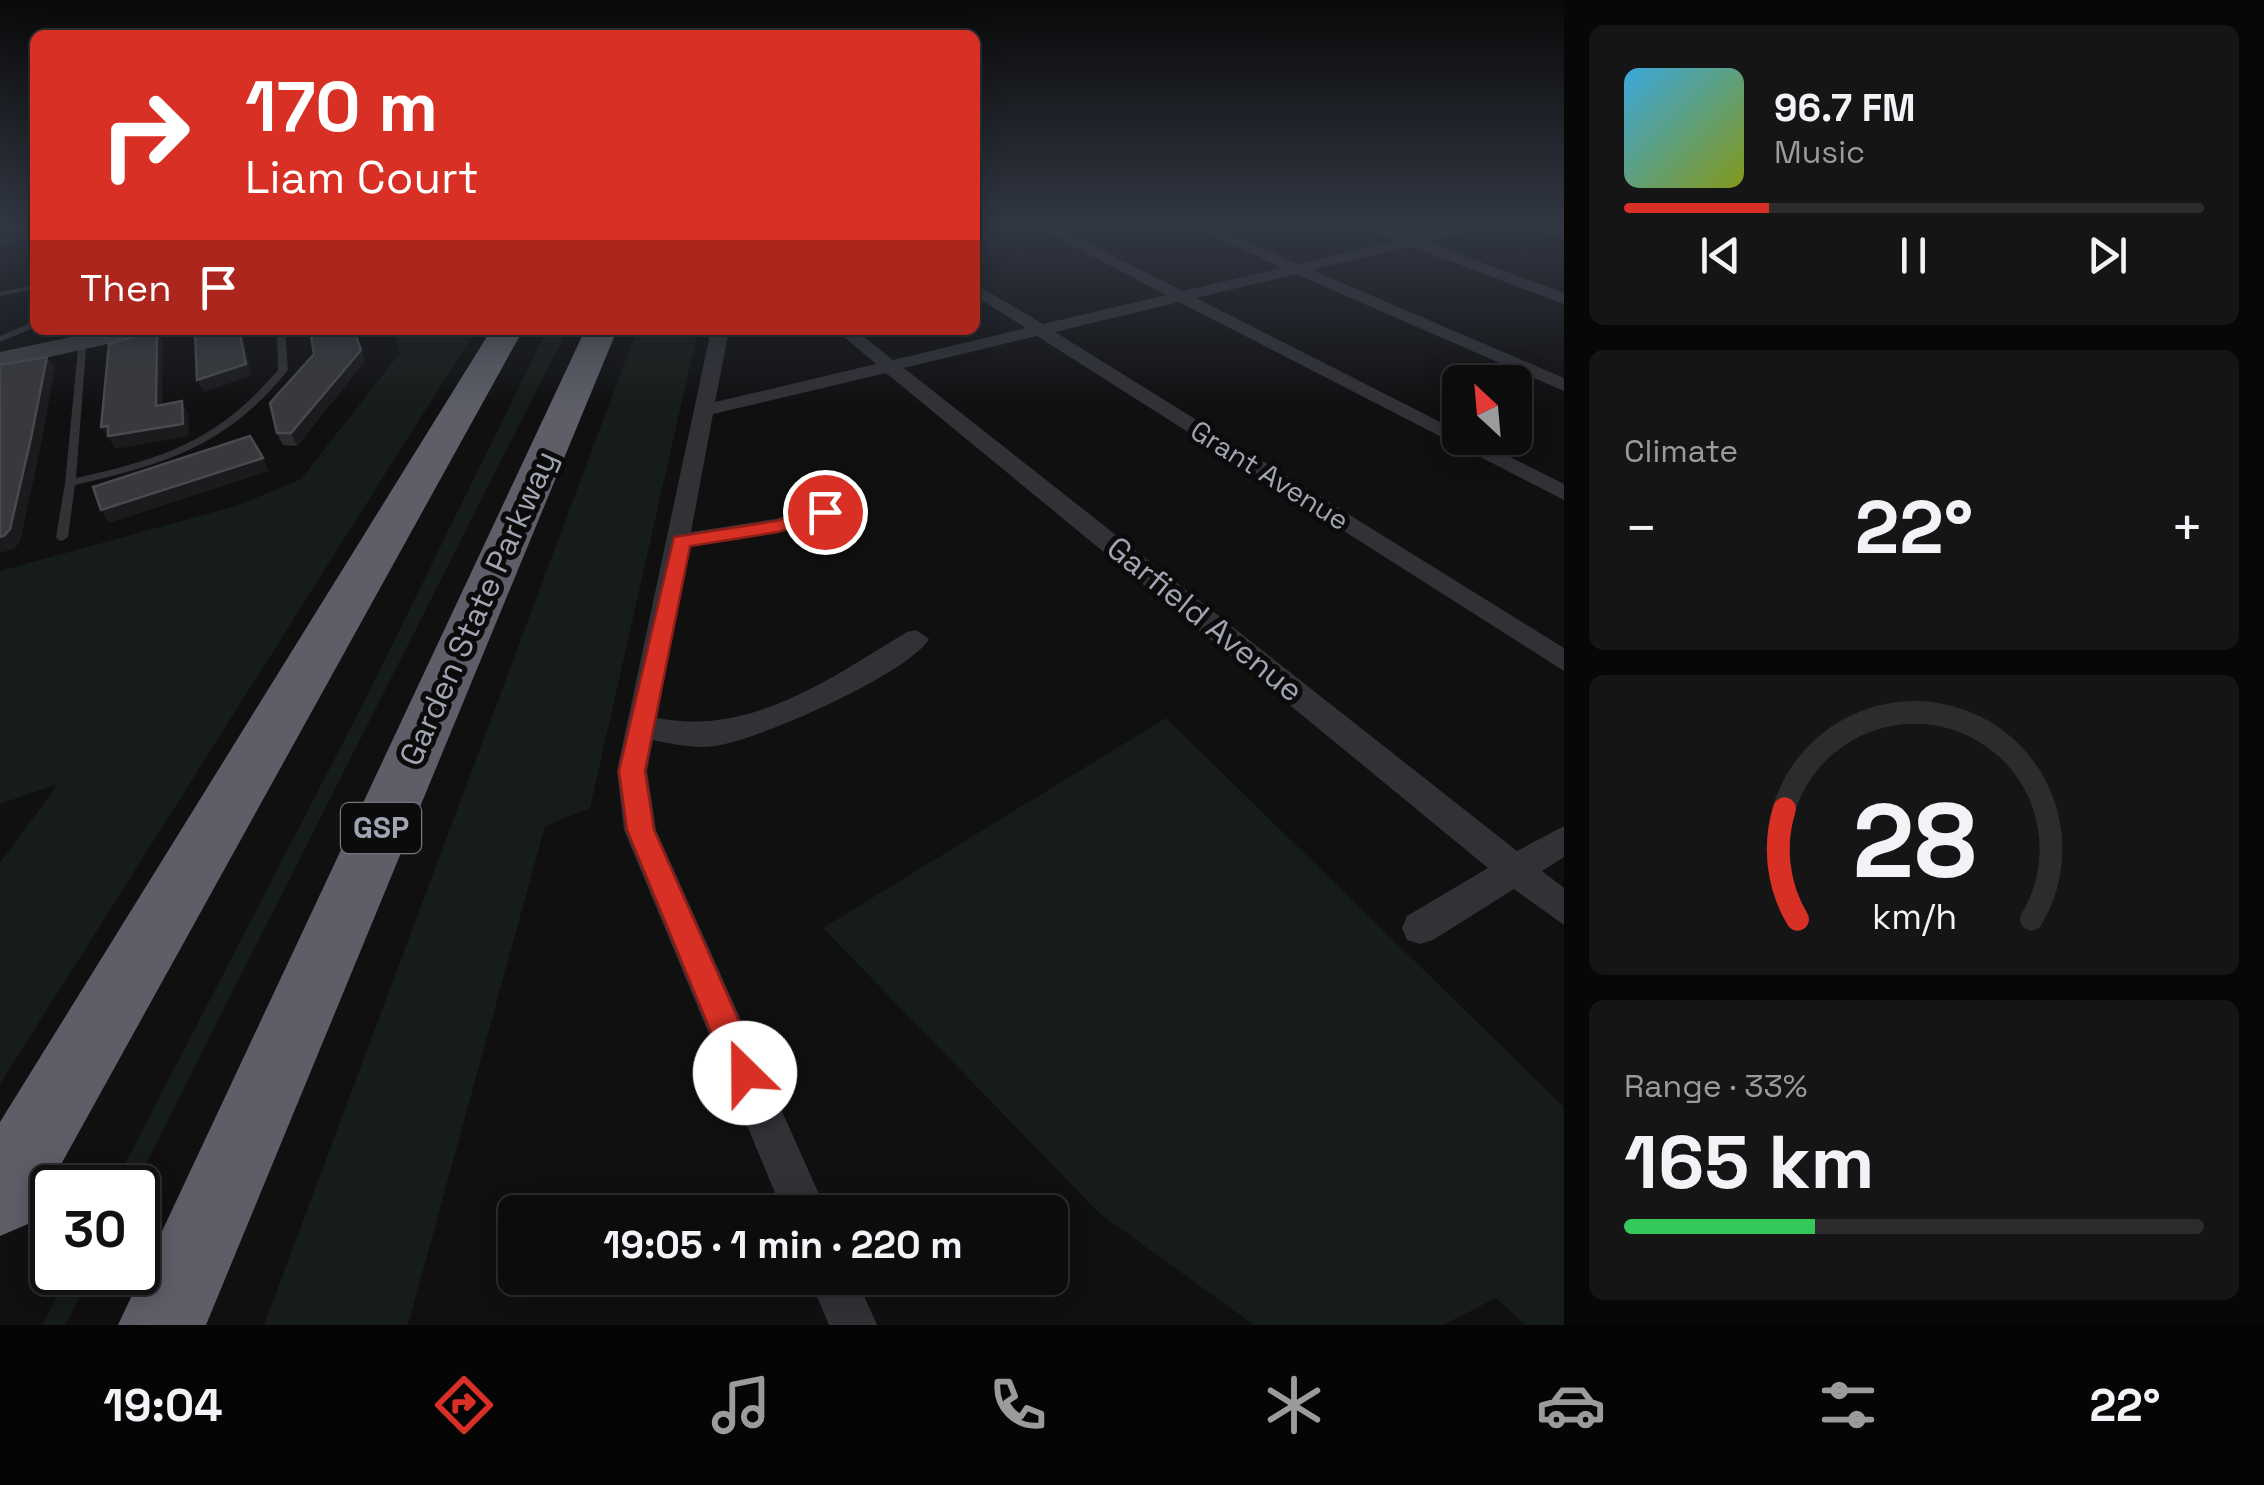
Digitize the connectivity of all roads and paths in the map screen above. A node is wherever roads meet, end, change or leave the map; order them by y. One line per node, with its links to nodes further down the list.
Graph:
1 (1159, 285): 8 (street)
2 (1226, 285): 8 (street)
3 (1335, 285): 21 (street)
4 (1529, 285): 9 (street)
5 (30, 288): 7 (lane)
6 (980, 293): 11 (street, Grant Avenue)
7 (0, 294)
8 (1180, 296): 11 (street); 24 (street)
9 (1564, 298)
10 (30, 328): 19 (lane)
11 (1040, 330): 20 (street); 29 (street, Grant Avenue)
12 (115, 335): 18 (main road)
13 (282, 335): 23 (lane)
14 (505, 335): 36 (highway)
15 (599, 335): 38 (highway, Garden State Parkway / GSP)
16 (719, 335): 22 (street)
17 (851, 335): 20 (street, Garfield Avenue)
18 (78, 343): 19 (main road); 23 (lane)
19 (0, 353)
20 (890, 366): 22 (street); 32 (street, Garfield Avenue)
21 (1564, 385)
22 (702, 411): 27 (street)
23 (70, 483): 26 (lane)
24 (1564, 493)
25 (825, 512): 27 (street)
26 (62, 537)
27 (681, 541): 30 (street)
28 (916, 639): 30 (street)
29 (1564, 661)
30 (642, 727): 35 (street)
31 (1564, 840): 32 (street)
32 (1515, 870): 33 (street, Garfield Avenue); 34 (street)
33 (1564, 909)
34 (1420, 928)
35 (797, 1195)
36 (0, 1196)
37 (840, 1295): 39 (street)
38 (162, 1325)
39 (853, 1325)

